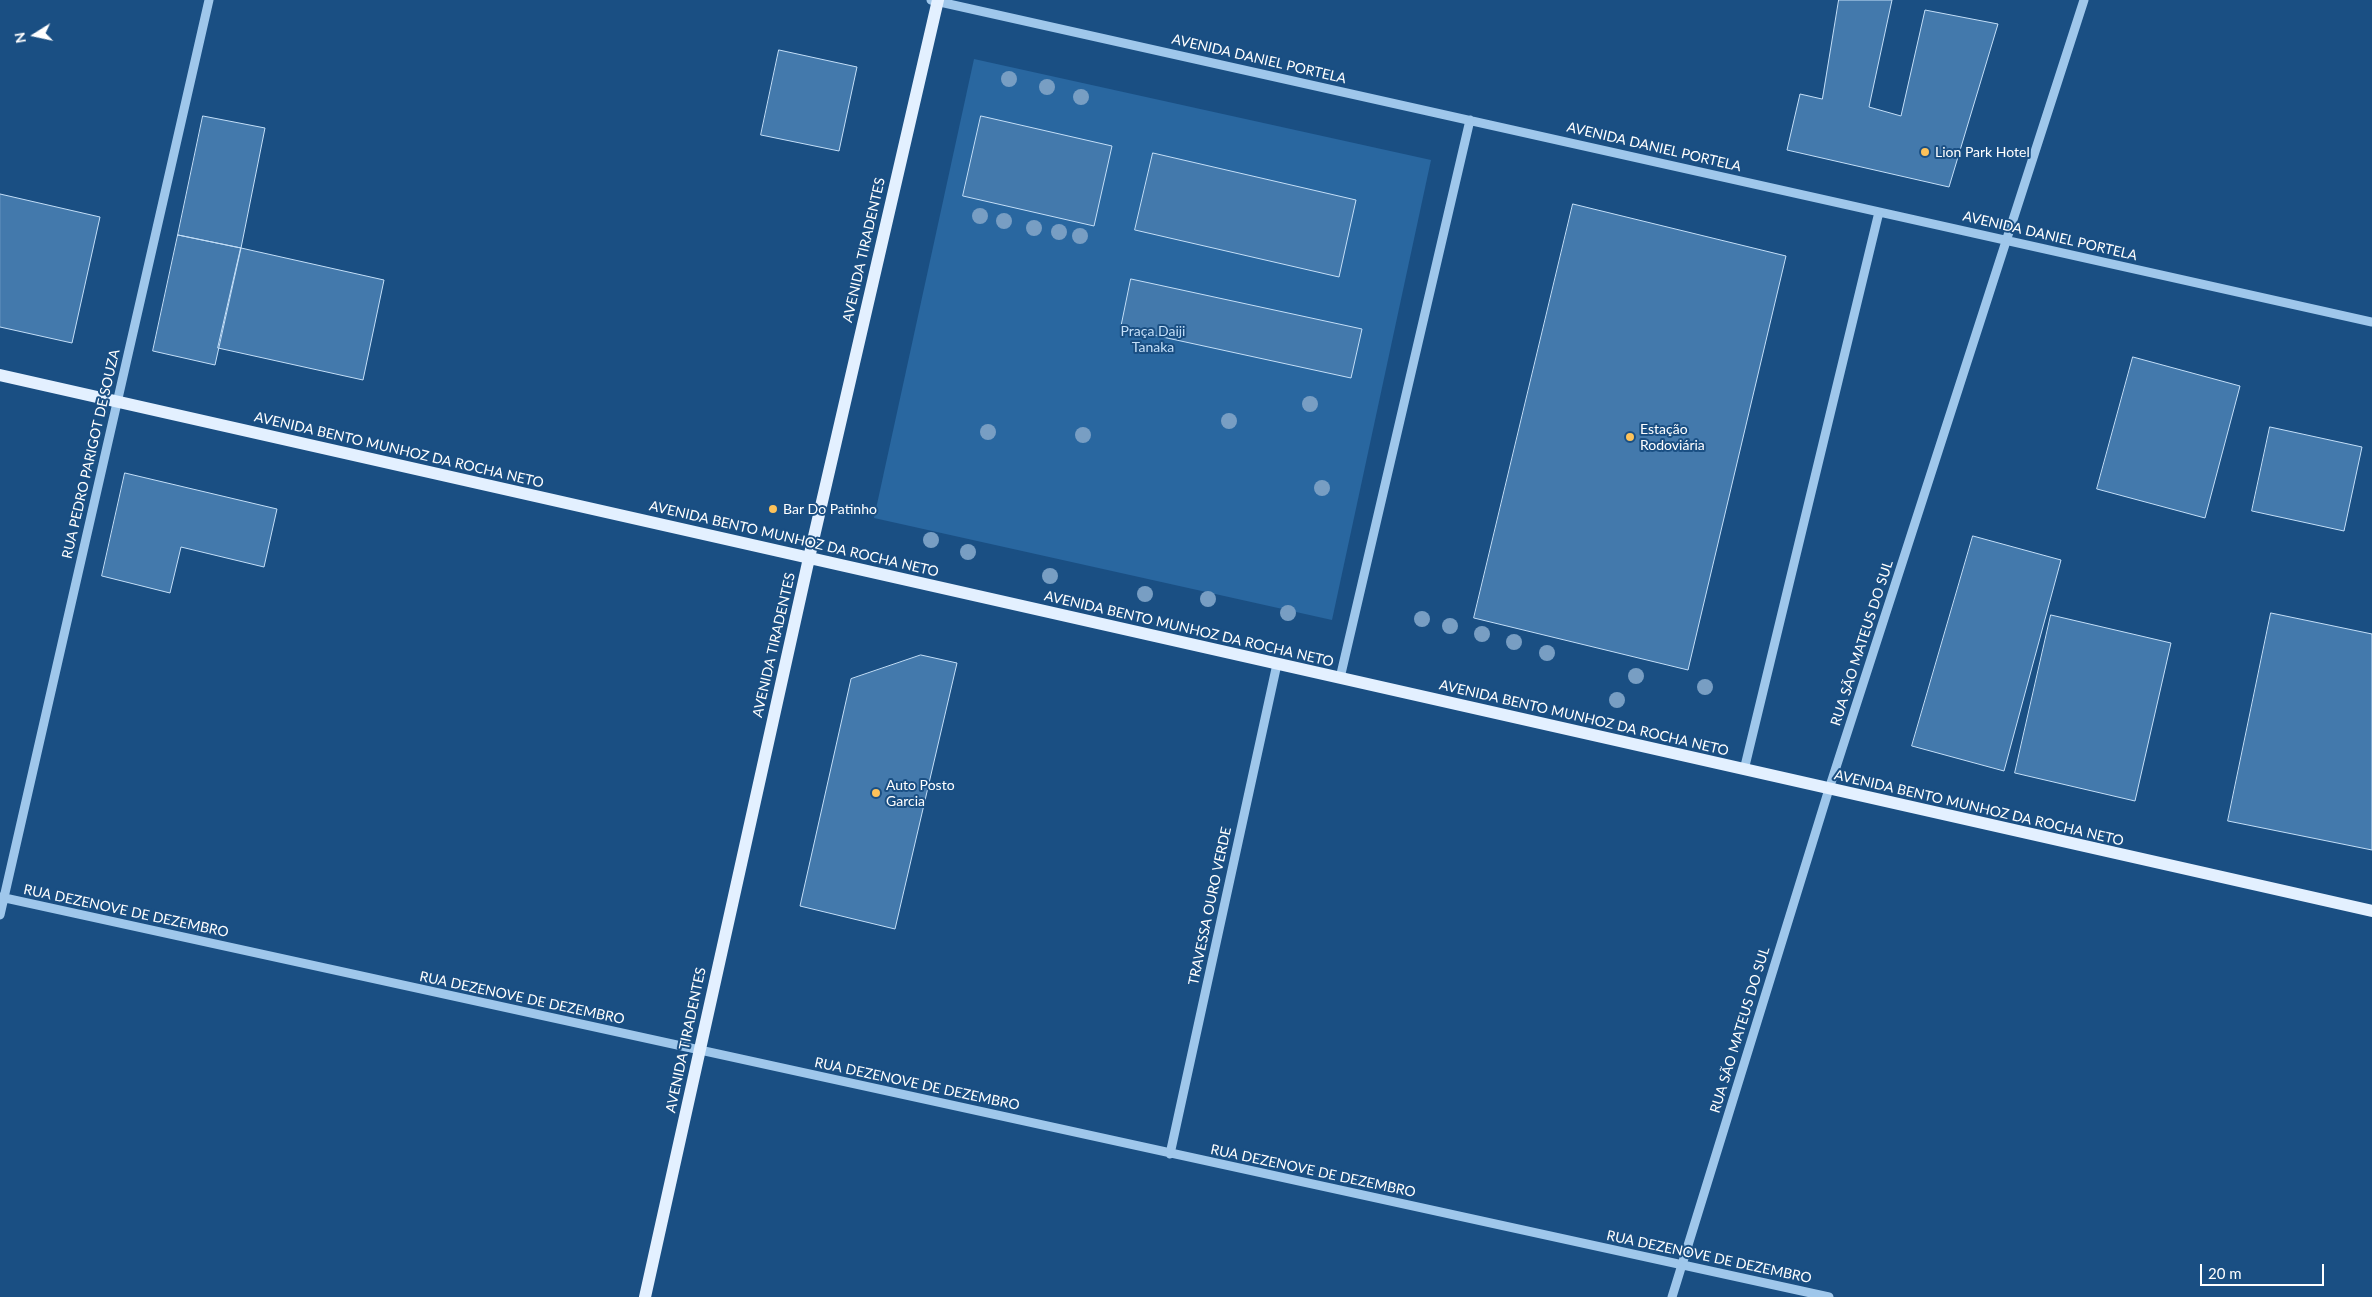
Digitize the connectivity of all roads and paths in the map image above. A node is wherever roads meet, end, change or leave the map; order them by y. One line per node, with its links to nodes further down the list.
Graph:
1 (210, 0): 9 (street, RUA PEDRO PARIGOT DE SOUZA)
2 (935, 0): 4 (street, AVENIDA DANIEL PORTELA); 10 (main road, AVENIDA TIRADENTES)
3 (2084, 0): 6 (street, RUA SÃO MATEUS DO SUL)
4 (1470, 120): 5 (street, AVENIDA DANIEL PORTELA); 12 (street)
5 (1880, 212): 6 (street, AVENIDA DANIEL PORTELA); 13 (street)
6 (2006, 240): 7 (street, AVENIDA DANIEL PORTELA); 14 (street, RUA SÃO MATEUS DO SUL)
7 (2372, 322)
8 (0, 375): 9 (main road, AVENIDA BENTO MUNHOZ DA ROCHA NETO)
9 (117, 402): 10 (main road, AVENIDA BENTO MUNHOZ DA ROCHA NETO); 15 (street, RUA PEDRO PARIGOT DE SOUZA)
10 (808, 558): 11 (main road, AVENIDA BENTO MUNHOZ DA ROCHA NETO); 18 (main road, AVENIDA TIRADENTES)
11 (1277, 664): 12 (main road, AVENIDA BENTO MUNHOZ DA ROCHA NETO); 19 (street, TRAVESSA OURO VERDE)
12 (1340, 678): 13 (main road, AVENIDA BENTO MUNHOZ DA ROCHA NETO)
13 (1744, 770): 14 (main road, AVENIDA BENTO MUNHOZ DA ROCHA NETO)
14 (1829, 789): 16 (main road, AVENIDA BENTO MUNHOZ DA ROCHA NETO); 20 (street, RUA SÃO MATEUS DO SUL)
15 (2, 898): 17 (street, RUA PEDRO PARIGOT DE SOUZA); 18 (street, RUA DEZENOVE DE DEZEMBRO)
16 (2372, 911)
17 (0, 915)
18 (699, 1050): 19 (street, RUA DEZENOVE DE DEZEMBRO); 21 (main road, AVENIDA TIRADENTES)
19 (1170, 1154): 20 (street, RUA DEZENOVE DE DEZEMBRO)
20 (1681, 1266): 22 (street, RUA SÃO MATEUS DO SUL); 23 (street, RUA DEZENOVE DE DEZEMBRO)
21 (645, 1297)
22 (1672, 1297)
23 (1829, 1297)

